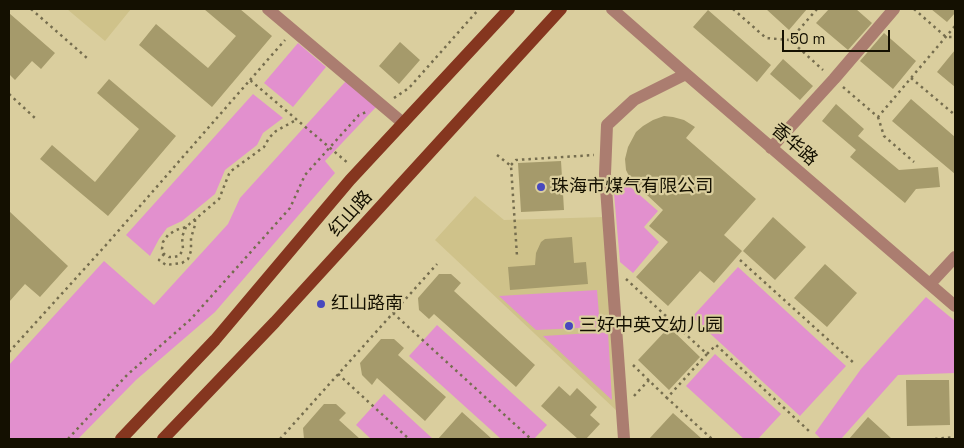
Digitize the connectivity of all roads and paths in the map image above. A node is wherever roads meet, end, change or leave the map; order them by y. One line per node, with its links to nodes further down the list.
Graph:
1 (31, 9): 16 (path)
2 (268, 9): 12 (street)
3 (478, 9): 22 (path)
4 (509, 9): 27 (main road, 红山路)
5 (561, 9): 56 (main road, 红山路)
6 (612, 9): 17 (street, 香华路)
7 (733, 9): 15 (path)
8 (817, 9): 15 (path)
9 (894, 9): 19 (street)
10 (914, 9): 13 (path)
11 (955, 26): 13 (path)
12 (293, 30): 20 (path); 22 (street)
13 (946, 37): 14 (path); 18 (path)
14 (955, 37)
15 (790, 40): 19 (path)
16 (87, 58)
17 (686, 74): 29 (street, 香华路); 31 (street)
18 (911, 78): 23 (path); 24 (path)
19 (834, 79): 24 (path); 29 (street)
20 (250, 80): 26 (path); 46 (path)
21 (9, 94): 25 (path)
22 (382, 106): 27 (street); 28 (path)
23 (955, 115)
24 (878, 117): 32 (path)
25 (35, 118)
26 (297, 120): 28 (path); 35 (path)
27 (403, 123): 34 (main road, 红山路)
28 (329, 147): 34 (path); 54 (path)
29 (771, 148): 43 (street, 香华路)
30 (497, 155): 33 (path)
31 (605, 155): 33 (path); 42 (street)
32 (914, 162)
33 (511, 166): 38 (path)
34 (358, 172): 55 (main road, 红山路)
35 (195, 219): 36 (path); 37 (path)
36 (186, 227): 37 (path); 37 (path)
37 (164, 254)
38 (517, 256)
39 (955, 257): 43 (street)
40 (740, 260): 49 (path)
41 (437, 264): 45 (path)
42 (612, 266): 47 (path); 60 (street)
43 (930, 284): 44 (street, 香华路)
44 (955, 306)
45 (392, 313): 50 (path); 59 (path)
46 (9, 352)
47 (708, 354): 51 (path); 52 (path)
48 (632, 364): 51 (path)
49 (855, 364)
50 (338, 374): 57 (path); 58 (path)
51 (667, 398): 61 (path)
52 (809, 431)
53 (955, 438): 62 (path)
54 (68, 439)
55 (121, 439)
56 (163, 439)
57 (280, 439)
58 (409, 439)
59 (531, 439)
60 (624, 439)
61 (712, 439)
62 (935, 439)

